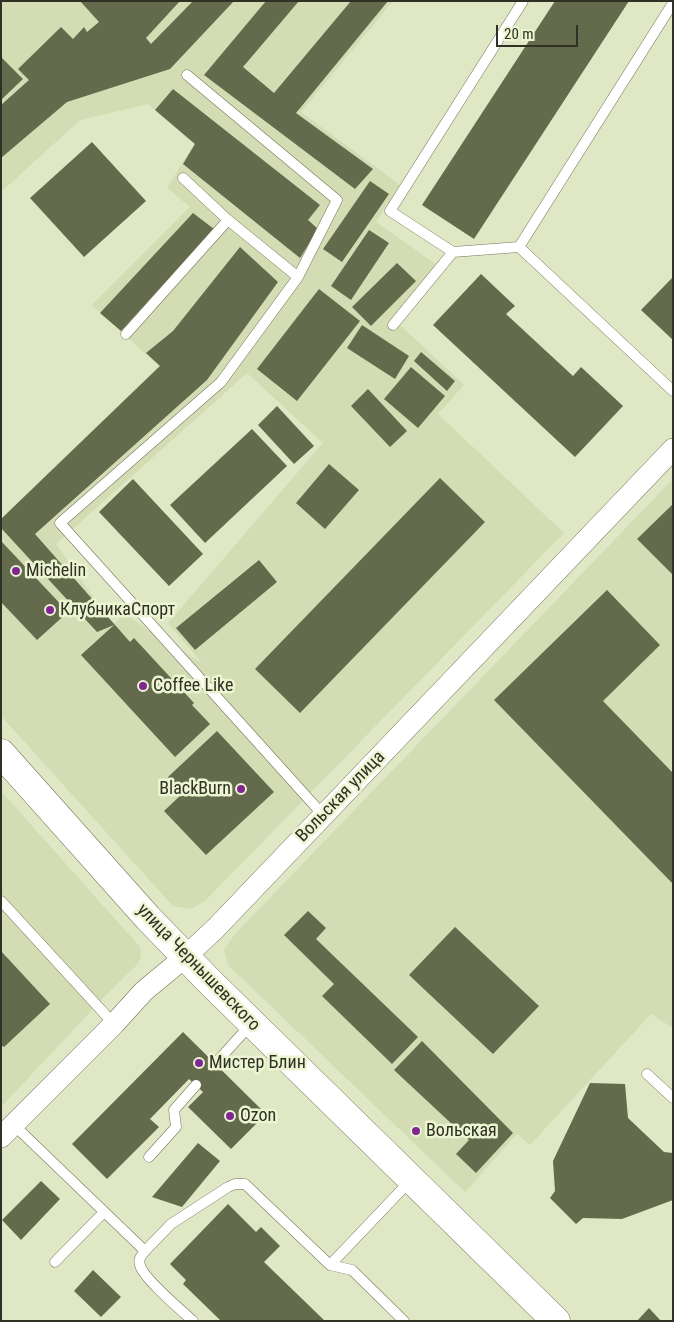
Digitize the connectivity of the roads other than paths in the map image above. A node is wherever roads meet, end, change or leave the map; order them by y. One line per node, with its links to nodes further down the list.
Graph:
1 (523, 1): 7 (lane)
2 (673, 3): 6 (lane)
3 (187, 75): 8 (lane)
4 (183, 178): 5 (lane)
5 (228, 220): 8 (lane); 10 (lane)
6 (519, 247): 7 (lane); 11 (lane)
7 (453, 252): 9 (lane)
8 (298, 277): 14 (lane)
9 (393, 325)
10 (126, 334)
11 (673, 391)
12 (673, 449): 14 (street, Вольская улица)
13 (1, 753): 16 (main road, улица Чернышевского)
14 (324, 816): 16 (street, Вольская улица)
15 (1, 901): 17 (lane)
16 (185, 957): 17 (street, Вольская улица); 18 (main road, улица Чернышевского)
17 (114, 1024): 23 (street, Вольская улица)
18 (250, 1024): 19 (lane); 25 (main road, улица Чернышевского)
19 (215, 1064)
20 (648, 1074): 22 (lane)
21 (196, 1085): 24 (lane)
22 (673, 1098)
23 (7, 1131): 26 (lane)
24 (149, 1157)
25 (411, 1180): 29 (lane); 32 (main road, улица Чернышевского)
26 (104, 1212): 27 (lane); 28 (lane)
27 (145, 1251): 29 (lane); 30 (lane)
28 (55, 1262)
29 (330, 1265): 31 (lane)
30 (193, 1321)
31 (404, 1321)
32 (556, 1321)

